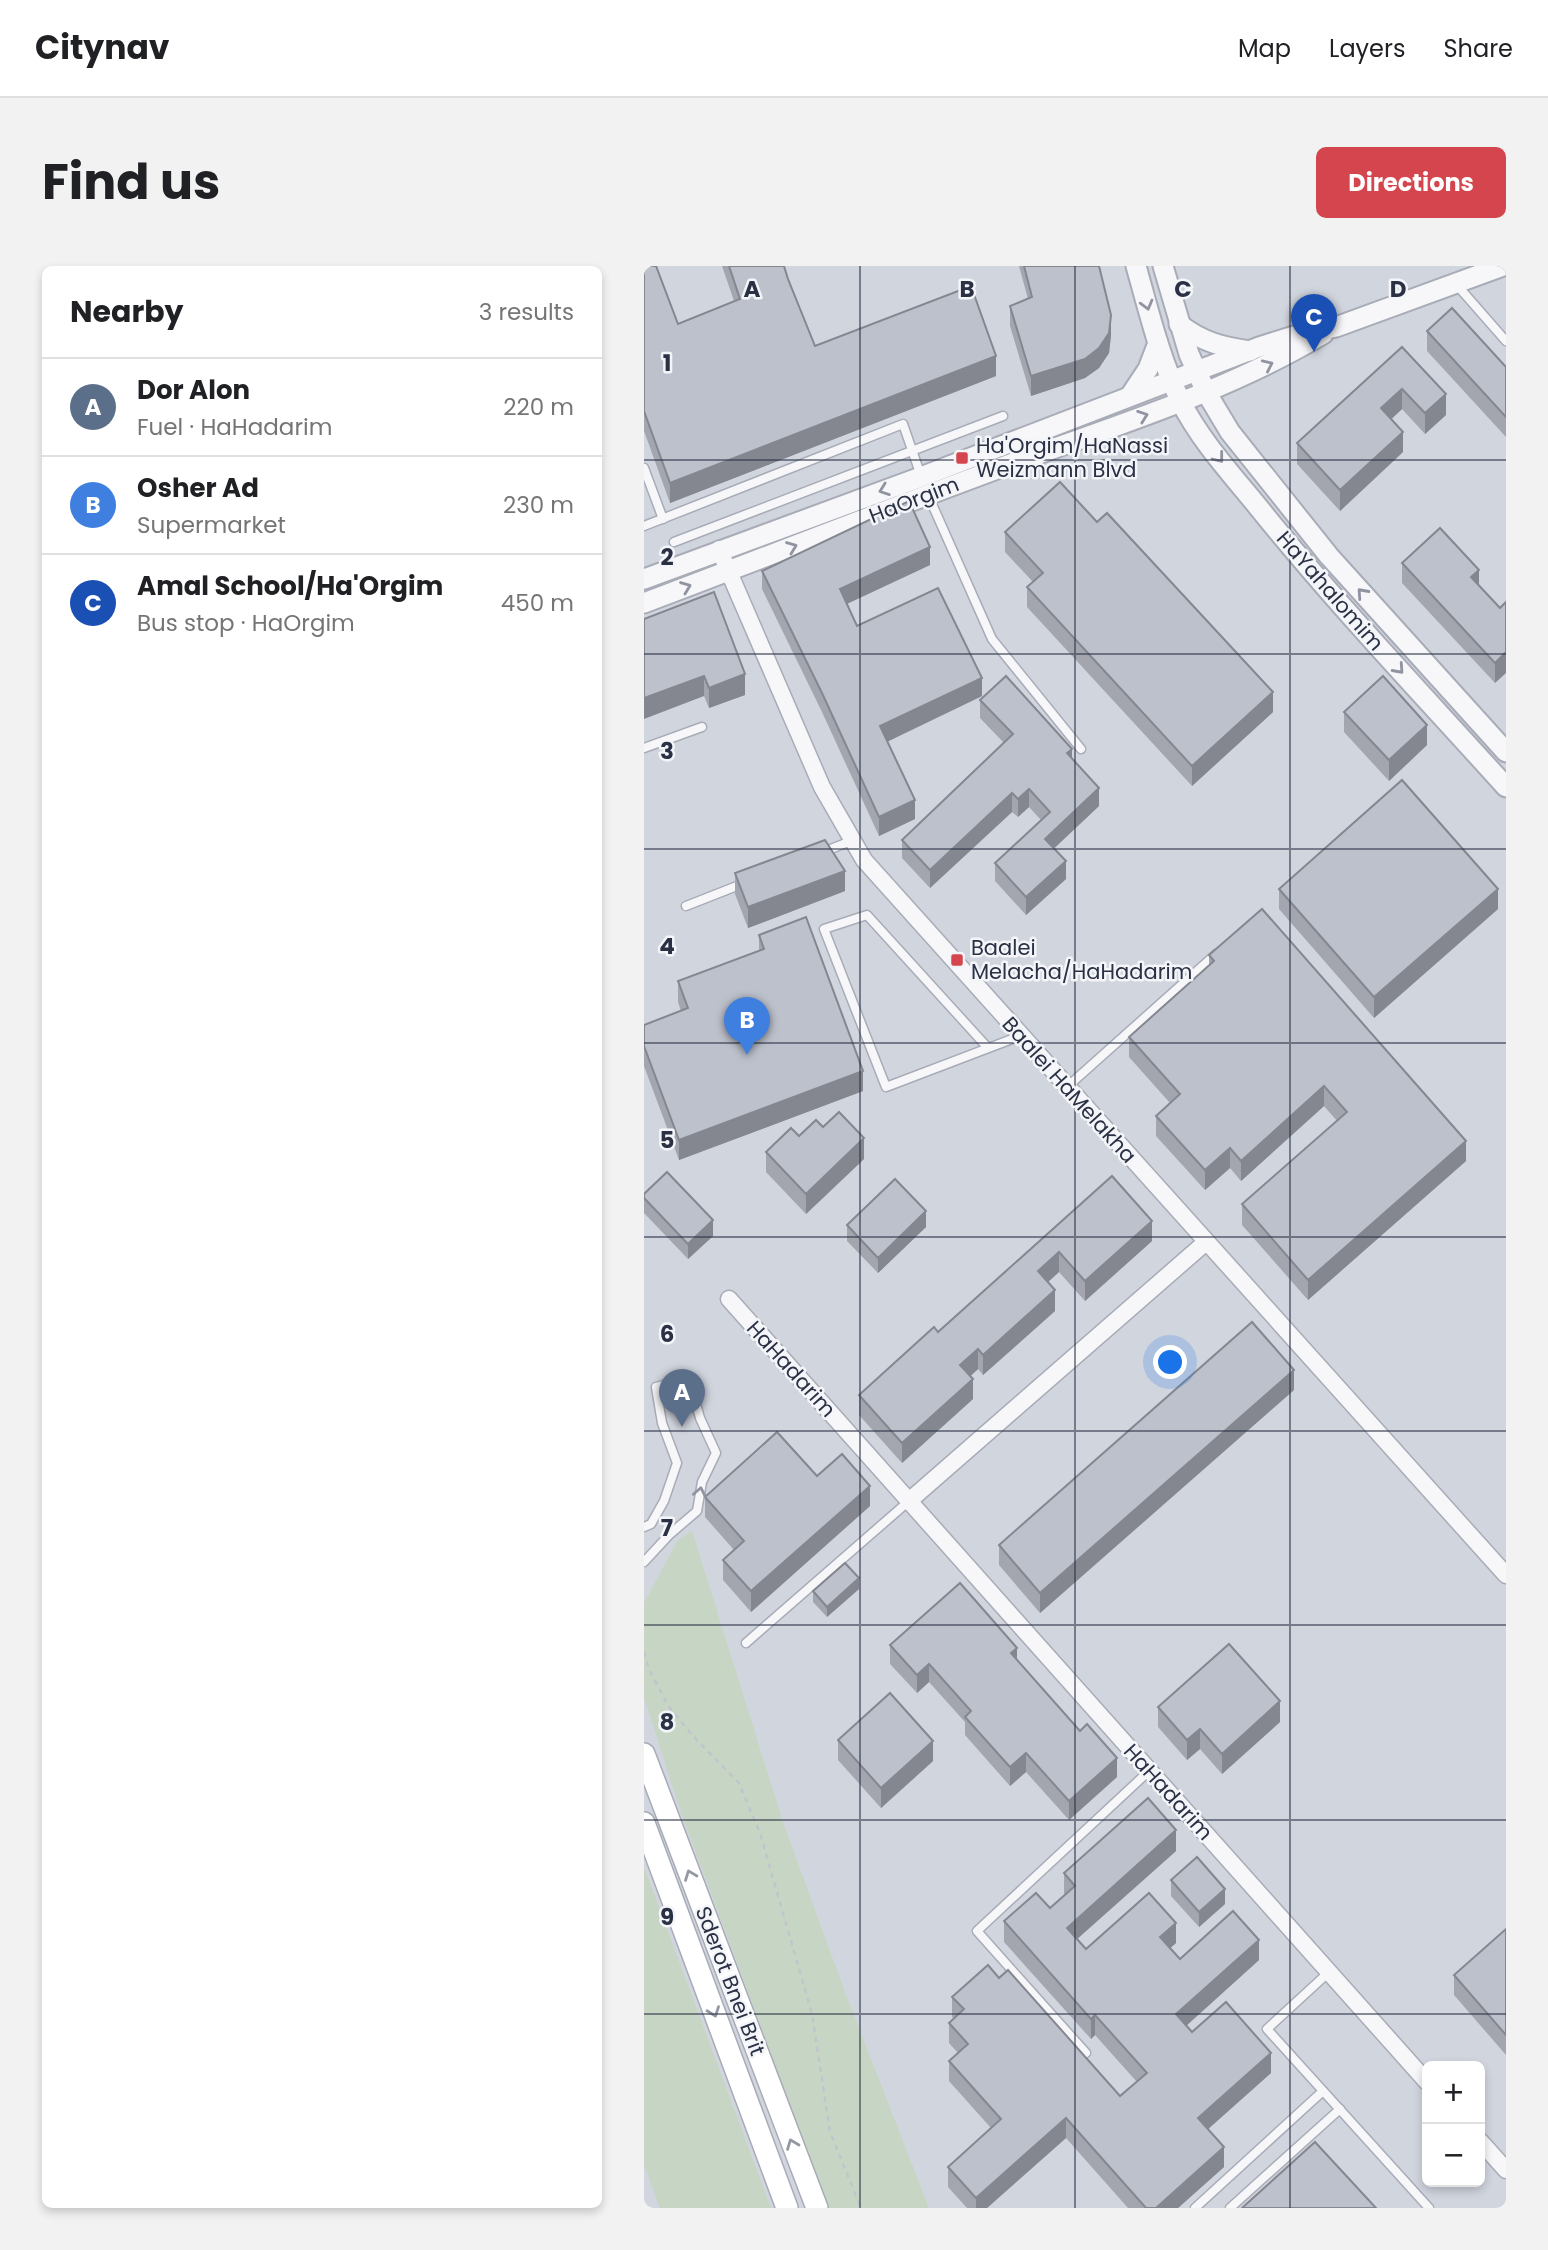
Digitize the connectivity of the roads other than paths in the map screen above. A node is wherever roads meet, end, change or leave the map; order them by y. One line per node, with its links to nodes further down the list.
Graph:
1 (1136, 266): 8 (street, HaYahalomim, one-way to 8)
2 (1163, 266): 5 (street, HaYahalomim)
3 (1503, 266): 4 (street, HaOrgim)
4 (1456, 285): 6 (street, HaOrgim); 7 (lane)
5 (1179, 324): 9 (street); 10 (street, HaYahalomim)
6 (1336, 327): 9 (street, HaOrgim); 12 (street, HaOrgim, one-way to 6)
7 (1506, 341)
8 (1158, 343): 11 (street, HaYahalomim); 13 (street)
9 (1251, 351): 10 (street, HaOrgim)
10 (1196, 373): 11 (street, HaOrgim); 12 (street, HaYahalomim)
11 (1172, 382): 13 (street, HaOrgim); 14 (street, HaYahalomim)
12 (1206, 392): 14 (street, HaOrgim); 29 (street, HaYahalomim, one-way to 12)
13 (1130, 396): 18 (street, HaOrgim)
14 (1181, 402): 18 (street, HaOrgim, one-way to 14); 30 (street, HaYahalomim, one-way to 30)
15 (1003, 416): 16 (lane)
16 (911, 452): 18 (lane); 19 (lane); 21 (lane)
17 (644, 468): 19 (lane)
18 (924, 486): 22 (street, HaOrgim, one-way to 22); 23 (street, HaOrgim, one-way to 18); 28 (lane)
19 (663, 519): 20 (lane)
20 (644, 526)
21 (674, 542)
22 (719, 549): 23 (street, Baalei HaMelakha); 24 (street, HaOrgim)
23 (728, 571): 25 (street, HaOrgim, one-way to 23); 31 (street, Baalei HaMelakha)
24 (644, 579)
25 (644, 603)
26 (702, 727): 27 (lane)
27 (644, 748)
28 (1081, 749)
29 (1506, 752)
30 (1506, 787)
31 (851, 841): 32 (lane); 36 (street, Baalei HaMelakha)
32 (813, 856)
33 (750, 881): 34 (lane)
34 (687, 906)
35 (1221, 950): 38 (lane)
36 (1020, 1036): 37 (lane); 38 (street, Baalei HaMelakha)
37 (988, 1048): 37 (lane)
38 (1067, 1087): 39 (street, Baalei HaMelakha)
39 (1206, 1242): 41 (street); 44 (street, Baalei HaMelakha)
40 (729, 1299): 41 (street, HaHadarim)
41 (909, 1501): 45 (lane); 47 (street, HaHadarim)
42 (644, 1527): 43 (lane, one-way to 42)
43 (644, 1562)
44 (1506, 1575)
45 (746, 1643)
46 (644, 1754): 49 (main road, Sderot Bnei Brit, one-way to 46)
47 (1150, 1771): 51 (street, HaHadarim); 52 (lane)
48 (644, 1823): 50 (main road, Sderot Bnei Brit)
49 (714, 1939): 50 (lane); 59 (main road, Sderot Bnei Brit, one-way to 49)
50 (691, 1948): 58 (main road, Sderot Bnei Brit, one-way to 58)
51 (1329, 1972): 53 (street, HaHadarim); 54 (lane)
52 (1086, 2053)
53 (1422, 2076)
54 (1323, 2091): 55 (lane); 60 (lane)
55 (1340, 2109): 61 (lane); 62 (lane)
56 (1485, 2147): 57 (street)
57 (1506, 2171)
58 (787, 2208)
59 (817, 2208)
60 (1195, 2208)
61 (1230, 2208)
62 (1429, 2208)

